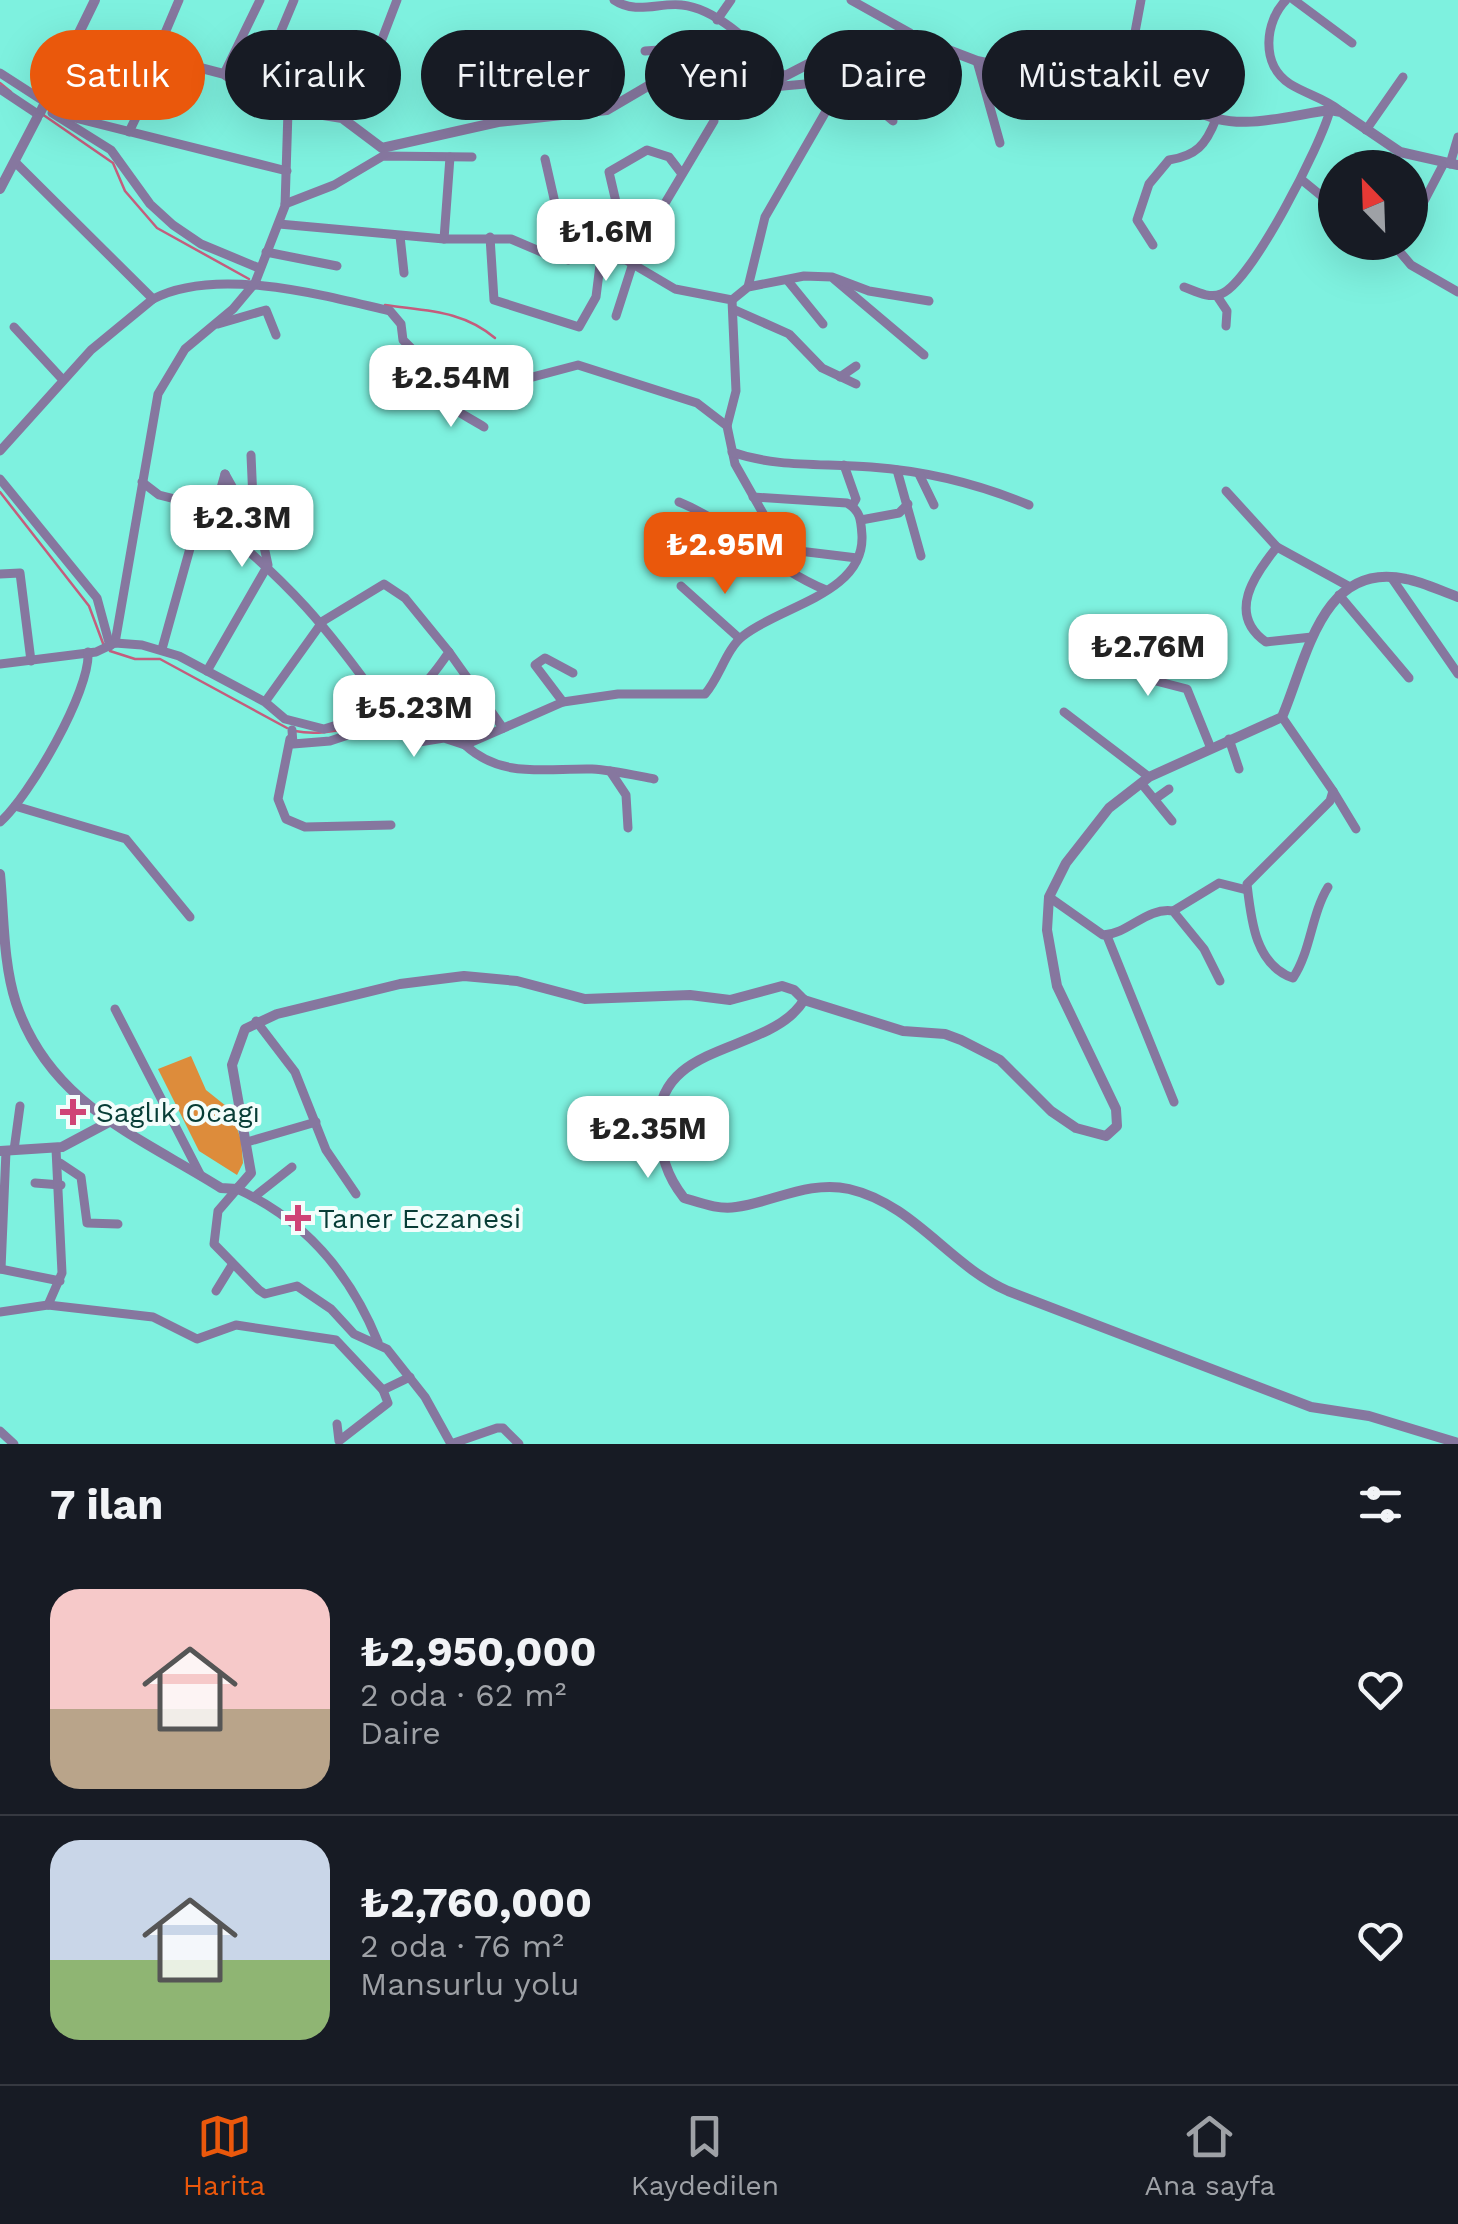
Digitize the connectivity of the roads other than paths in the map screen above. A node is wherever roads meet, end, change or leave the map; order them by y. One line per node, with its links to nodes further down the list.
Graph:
1 (95, 0): 12 (street)
2 (179, 0): 13 (street)
3 (260, 0): 26 (street)
4 (294, 0): 14 (street)
5 (398, 0): 15 (street)
6 (614, 0): 11 (street)
7 (731, 0): 11 (street)
8 (851, 0): 17 (street)
9 (1141, 0): 18 (street)
10 (1290, 0): 19 (street); 33 (street)
11 (717, 20): 16 (street)
12 (81, 30)
13 (169, 30)
14 (281, 30)
15 (387, 30)
16 (729, 30)
17 (906, 30)
18 (1136, 30)
19 (1352, 43)
20 (962, 55): 21 (street)
21 (978, 60): 22 (street); 46 (street)
22 (982, 61)
23 (804, 66): 27 (street)
24 (205, 70): 26 (street)
25 (0, 73): 31 (street)
26 (224, 74)
27 (784, 76)
28 (1403, 77): 43 (street)
29 (645, 86): 47 (street)
30 (0, 89): 32 (street)
31 (30, 100)
32 (30, 104)
33 (1335, 111): 41 (street); 43 (street); 55 (street)
34 (38, 120): 51 (street)
35 (59, 120): 71 (street)
36 (80, 120): 44 (street)
37 (134, 120): 44 (street)
38 (288, 120): 53 (street)
39 (344, 120): 47 (street)
40 (821, 120): 76 (street)
41 (1216, 120): 64 (street)
42 (714, 121): 54 (street)
43 (1366, 130): 52 (street)
44 (129, 132): 53 (street)
45 (1458, 137): 52 (street)
46 (1000, 143)
47 (382, 152): 48 (street); 59 (street)
48 (450, 157): 49 (street); 63 (street)
49 (472, 157)
50 (545, 159): 67 (street)
51 (15, 162): 56 (street); 80 (street)
52 (1451, 164): 58 (street)
53 (287, 170): 59 (street)
54 (682, 174): 69 (street); 69 (street)
55 (1302, 180): 57 (street); 79 (street)
56 (0, 189)
57 (1318, 193)
58 (1428, 200)
59 (285, 204): 60 (street)
60 (280, 224): 61 (street); 65 (street)
61 (400, 236): 63 (street); 72 (street)
62 (490, 237): 63 (street); 66 (street); 67 (street)
63 (444, 239)
64 (1153, 245)
65 (266, 252): 70 (street); 71 (street)
66 (601, 258): 67 (street); 69 (street)
67 (568, 260)
68 (1407, 260): 78 (street)
69 (631, 263): 82 (street); 83 (street)
70 (337, 266)
71 (259, 268): 75 (street)
72 (404, 273)
73 (832, 277): 74 (street); 81 (street); 89 (street)
74 (788, 282): 76 (street); 85 (street)
75 (255, 283): 80 (street); 84 (street); 90 (street)
76 (748, 287): 82 (street)
77 (1184, 287): 79 (street)
78 (1458, 292)
79 (1218, 296): 86 (street)
80 (153, 299): 93 (street)
81 (930, 301)
82 (734, 305): 92 (street); 95 (street)
83 (616, 316)
84 (215, 324): 88 (street); 104 (street)
85 (823, 324)
86 (1226, 326)
87 (14, 327): 93 (street)
88 (276, 335)
89 (924, 355)
90 (425, 362): 95 (street); 96 (street)
91 (856, 366): 92 (street)
92 (840, 377): 94 (street)
93 (63, 380): 97 (street)
94 (856, 384)
95 (727, 426): 98 (street)
96 (484, 427)
97 (0, 451)
98 (732, 452): 100 (street); 106 (street)
99 (251, 455): 113 (street)
100 (844, 466): 101 (street); 111 (street)
101 (897, 470): 102 (street); 108 (street)
102 (919, 474): 109 (street); 110 (street)
103 (0, 478): 130 (street)
104 (142, 482): 115 (street); 130 (street)
105 (1226, 491): 116 (street)
106 (753, 497): 111 (street); 118 (street)
107 (679, 502): 124 (street)
108 (908, 504): 112 (street); 117 (street)
109 (934, 505)
110 (1030, 505)
111 (852, 506): 112 (street)
112 (861, 520): 118 (street)
113 (254, 525): 114 (street); 119 (street)
114 (210, 526): 115 (street); 119 (street)
115 (194, 536): 131 (street)
116 (1278, 547): 123 (street); 128 (street)
117 (921, 556)
118 (857, 558): 124 (street)
119 (268, 565): 127 (street); 137 (street)
120 (0, 574): 135 (street)
121 (1390, 577): 123 (street); 126 (street); 139 (street)
122 (681, 586): 129 (street)
123 (1350, 587): 125 (street)
124 (826, 590): 129 (street)
125 (1339, 596): 128 (street); 140 (street)
126 (1458, 597)
127 (323, 621): 134 (street); 141 (street); 142 (street)
128 (1312, 637): 145 (street)
129 (739, 638): 143 (street)
130 (109, 646): 131 (street); 133 (street)
131 (162, 649): 137 (street)
132 (1083, 650): 150 (street)
133 (88, 652): 135 (street); 158 (street)
134 (449, 652): 141 (street); 147 (street)
135 (31, 661): 136 (street)
136 (0, 664)
137 (207, 671): 142 (street)
138 (573, 673): 143 (street)
139 (1458, 674)
140 (1410, 678)
141 (379, 700): 146 (street)
142 (266, 702): 146 (street)
143 (563, 702): 147 (street)
144 (1064, 712): 154 (street)
145 (1282, 717): 148 (street); 156 (street)
146 (292, 726): 149 (street); 161 (street)
147 (503, 728): 149 (street)
148 (1230, 739): 150 (street); 151 (street)
149 (466, 745): 152 (street)
150 (1210, 746): 154 (street)
151 (1239, 769)
152 (610, 771): 153 (street); 162 (street)
153 (654, 779)
154 (1145, 780): 157 (street); 167 (street)
155 (1169, 789): 157 (street)
156 (1333, 792): 163 (street); 166 (street)
157 (1156, 800): 159 (street)
158 (15, 806): 160 (street); 169 (street)
159 (1172, 821)
160 (0, 822)
161 (391, 825)
162 (628, 828)
163 (1356, 829)
164 (0, 874): 171 (street)
165 (1328, 887): 166 (street)
166 (1248, 890): 168 (street)
167 (1050, 897): 170 (street); 173 (street)
168 (1173, 911): 170 (street); 172 (street)
169 (190, 917)
170 (1107, 936): 176 (street)
171 (4, 954): 178 (street)
172 (1220, 980)
173 (804, 1000): 175 (street); 205 (street)
174 (115, 1010): 185 (street)
175 (256, 1021): 179 (street); 180 (street)
176 (1174, 1102)
177 (20, 1106): 182 (street)
178 (109, 1122): 181 (street); 185 (street)
179 (316, 1122): 180 (street); 189 (street)
180 (247, 1142): 188 (street)
181 (56, 1149): 182 (street); 183 (street)
182 (7, 1150): 193 (street)
183 (60, 1163): 187 (street); 191 (street)
184 (292, 1167): 190 (street)
185 (201, 1176): 188 (street)
186 (35, 1183): 187 (street)
187 (61, 1186): 194 (street)
188 (237, 1189): 190 (street); 192 (street)
189 (356, 1194)
190 (254, 1197): 200 (street)
191 (118, 1224)
192 (232, 1265): 195 (street); 198 (street)
193 (0, 1269): 194 (street)
194 (60, 1281): 196 (street)
195 (216, 1291)
196 (48, 1305): 197 (street); 199 (street)
197 (0, 1312)
198 (354, 1334): 199 (street); 200 (street)
199 (336, 1340): 202 (street)
200 (378, 1342): 201 (street)
201 (410, 1377): 202 (street); 207 (street)
202 (383, 1390): 203 (street)
203 (337, 1424)
204 (0, 1430): 206 (street)
205 (1458, 1443)
206 (14, 1444)
207 (451, 1444): 208 (street)
208 (520, 1444)

